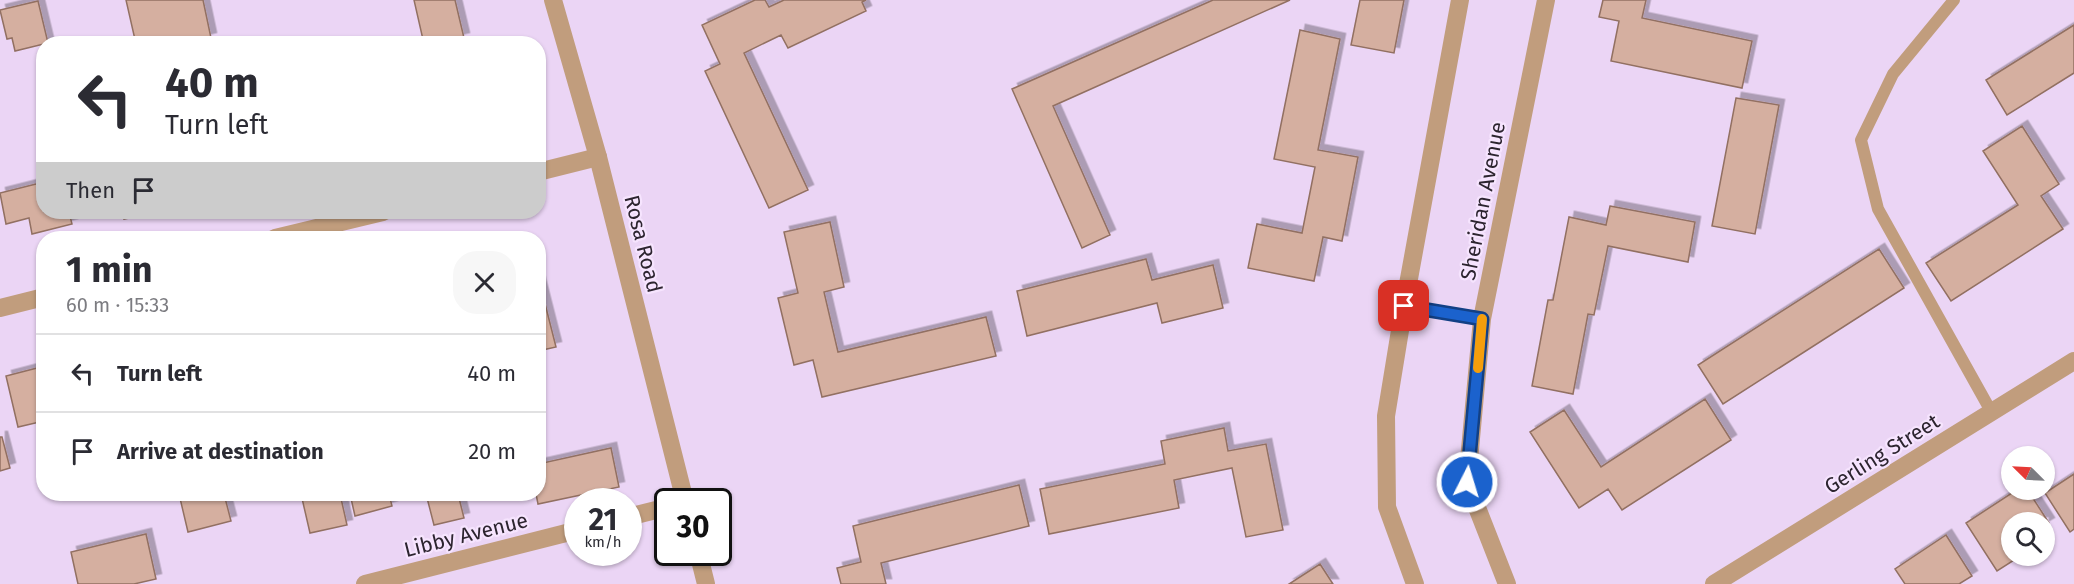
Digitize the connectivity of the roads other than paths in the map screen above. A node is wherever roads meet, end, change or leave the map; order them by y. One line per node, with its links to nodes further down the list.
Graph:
1 (553, 0): 5 (street, Rosa Road)
2 (1460, 0): 10 (street)
3 (1546, 0): 12 (street, Sheridan Avenue)
4 (1954, 0): 14 (lane)
5 (598, 157): 6 (street); 15 (street, Rosa Road)
6 (546, 170)
7 (354, 219): 8 (street)
8 (304, 231)
9 (36, 299): 11 (street)
10 (1404, 306): 12 (lane); 20 (street)
11 (0, 308)
12 (1482, 319): 21 (street, Sheridan Avenue)
13 (2074, 361): 14 (street, Gerling Street)
14 (1992, 413): 22 (street, Gerling Street)
15 (682, 488)
16 (564, 534): 18 (street, Libby Avenue)
17 (702, 566): 19 (street)
18 (365, 584)
19 (706, 584)
20 (1415, 584)
21 (1507, 584)
22 (1714, 584)

